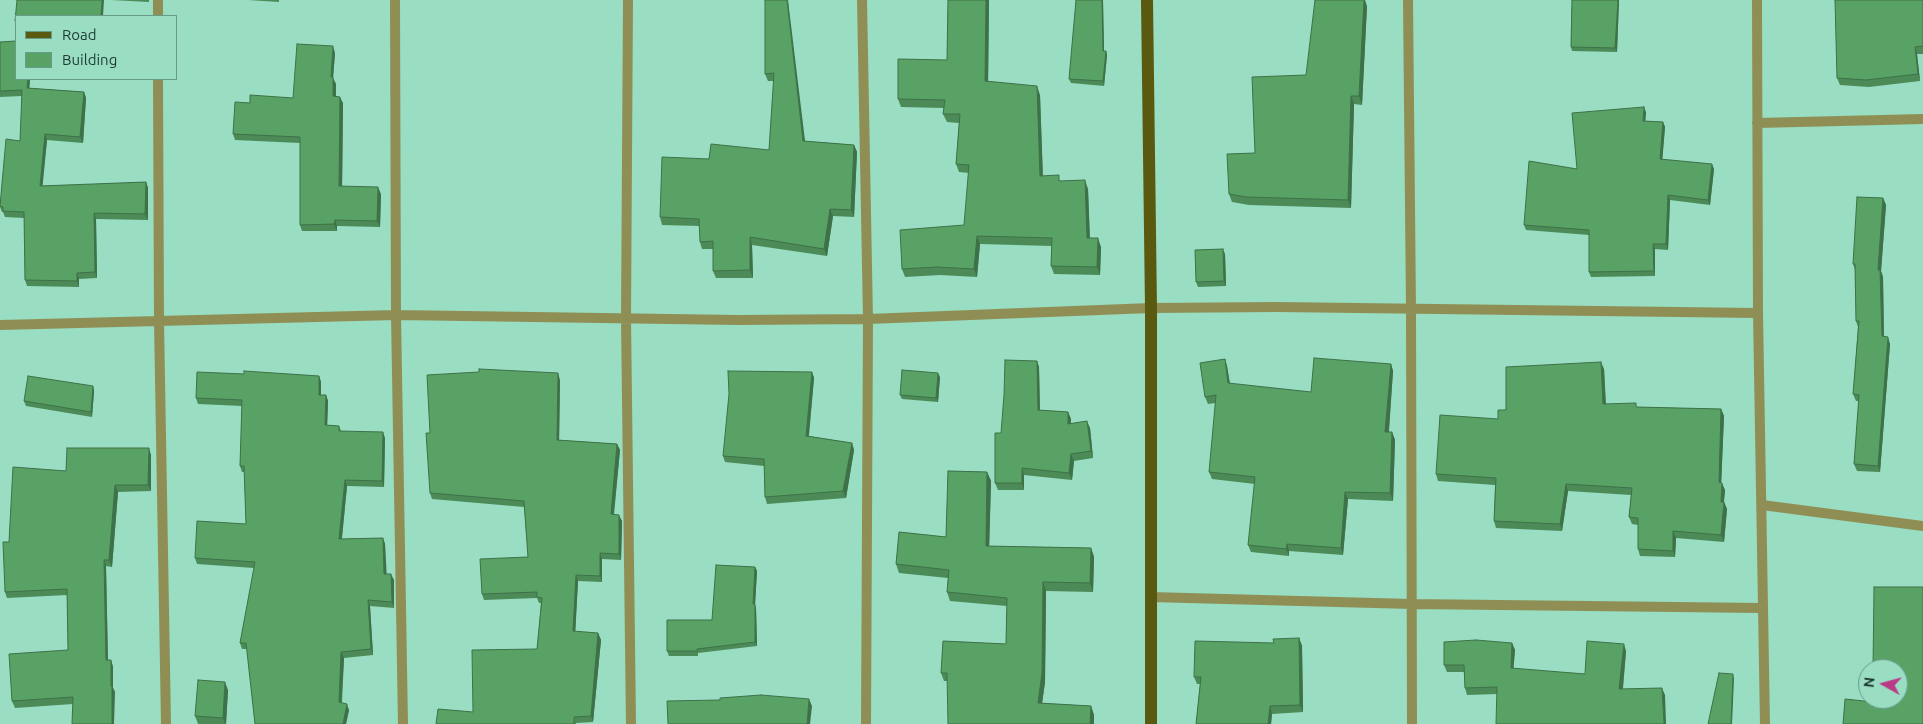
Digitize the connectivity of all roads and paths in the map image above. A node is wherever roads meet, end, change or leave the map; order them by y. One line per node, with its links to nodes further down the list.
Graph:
1 (158, 0): 8 (street)
2 (395, 0): 15 (street)
3 (628, 0): 16 (street)
4 (862, 0): 17 (street)
5 (1147, 0): 12 (main road)
6 (1408, 0): 13 (street)
7 (1757, 0): 11 (street)
8 (158, 15)
9 (158, 80): 18 (street)
10 (1923, 119): 11 (street)
11 (1757, 123): 14 (street)
12 (1150, 308): 13 (street); 17 (street); 22 (main road)
13 (1411, 309): 14 (street); 23 (street)
14 (1758, 313): 20 (street)
15 (396, 315): 16 (street); 18 (street); 26 (street)
16 (626, 318): 17 (street); 27 (street)
17 (868, 319): 28 (street)
18 (159, 322): 19 (street); 25 (street)
19 (0, 325)
20 (1762, 506): 21 (street); 24 (street)
21 (1923, 526)
22 (1150, 597): 23 (street); 29 (main road)
23 (1412, 604): 24 (street); 30 (street)
24 (1762, 608): 31 (street)
25 (166, 724)
26 (403, 724)
27 (631, 724)
28 (866, 724)
29 (1150, 724)
30 (1412, 724)
31 (1765, 724)

